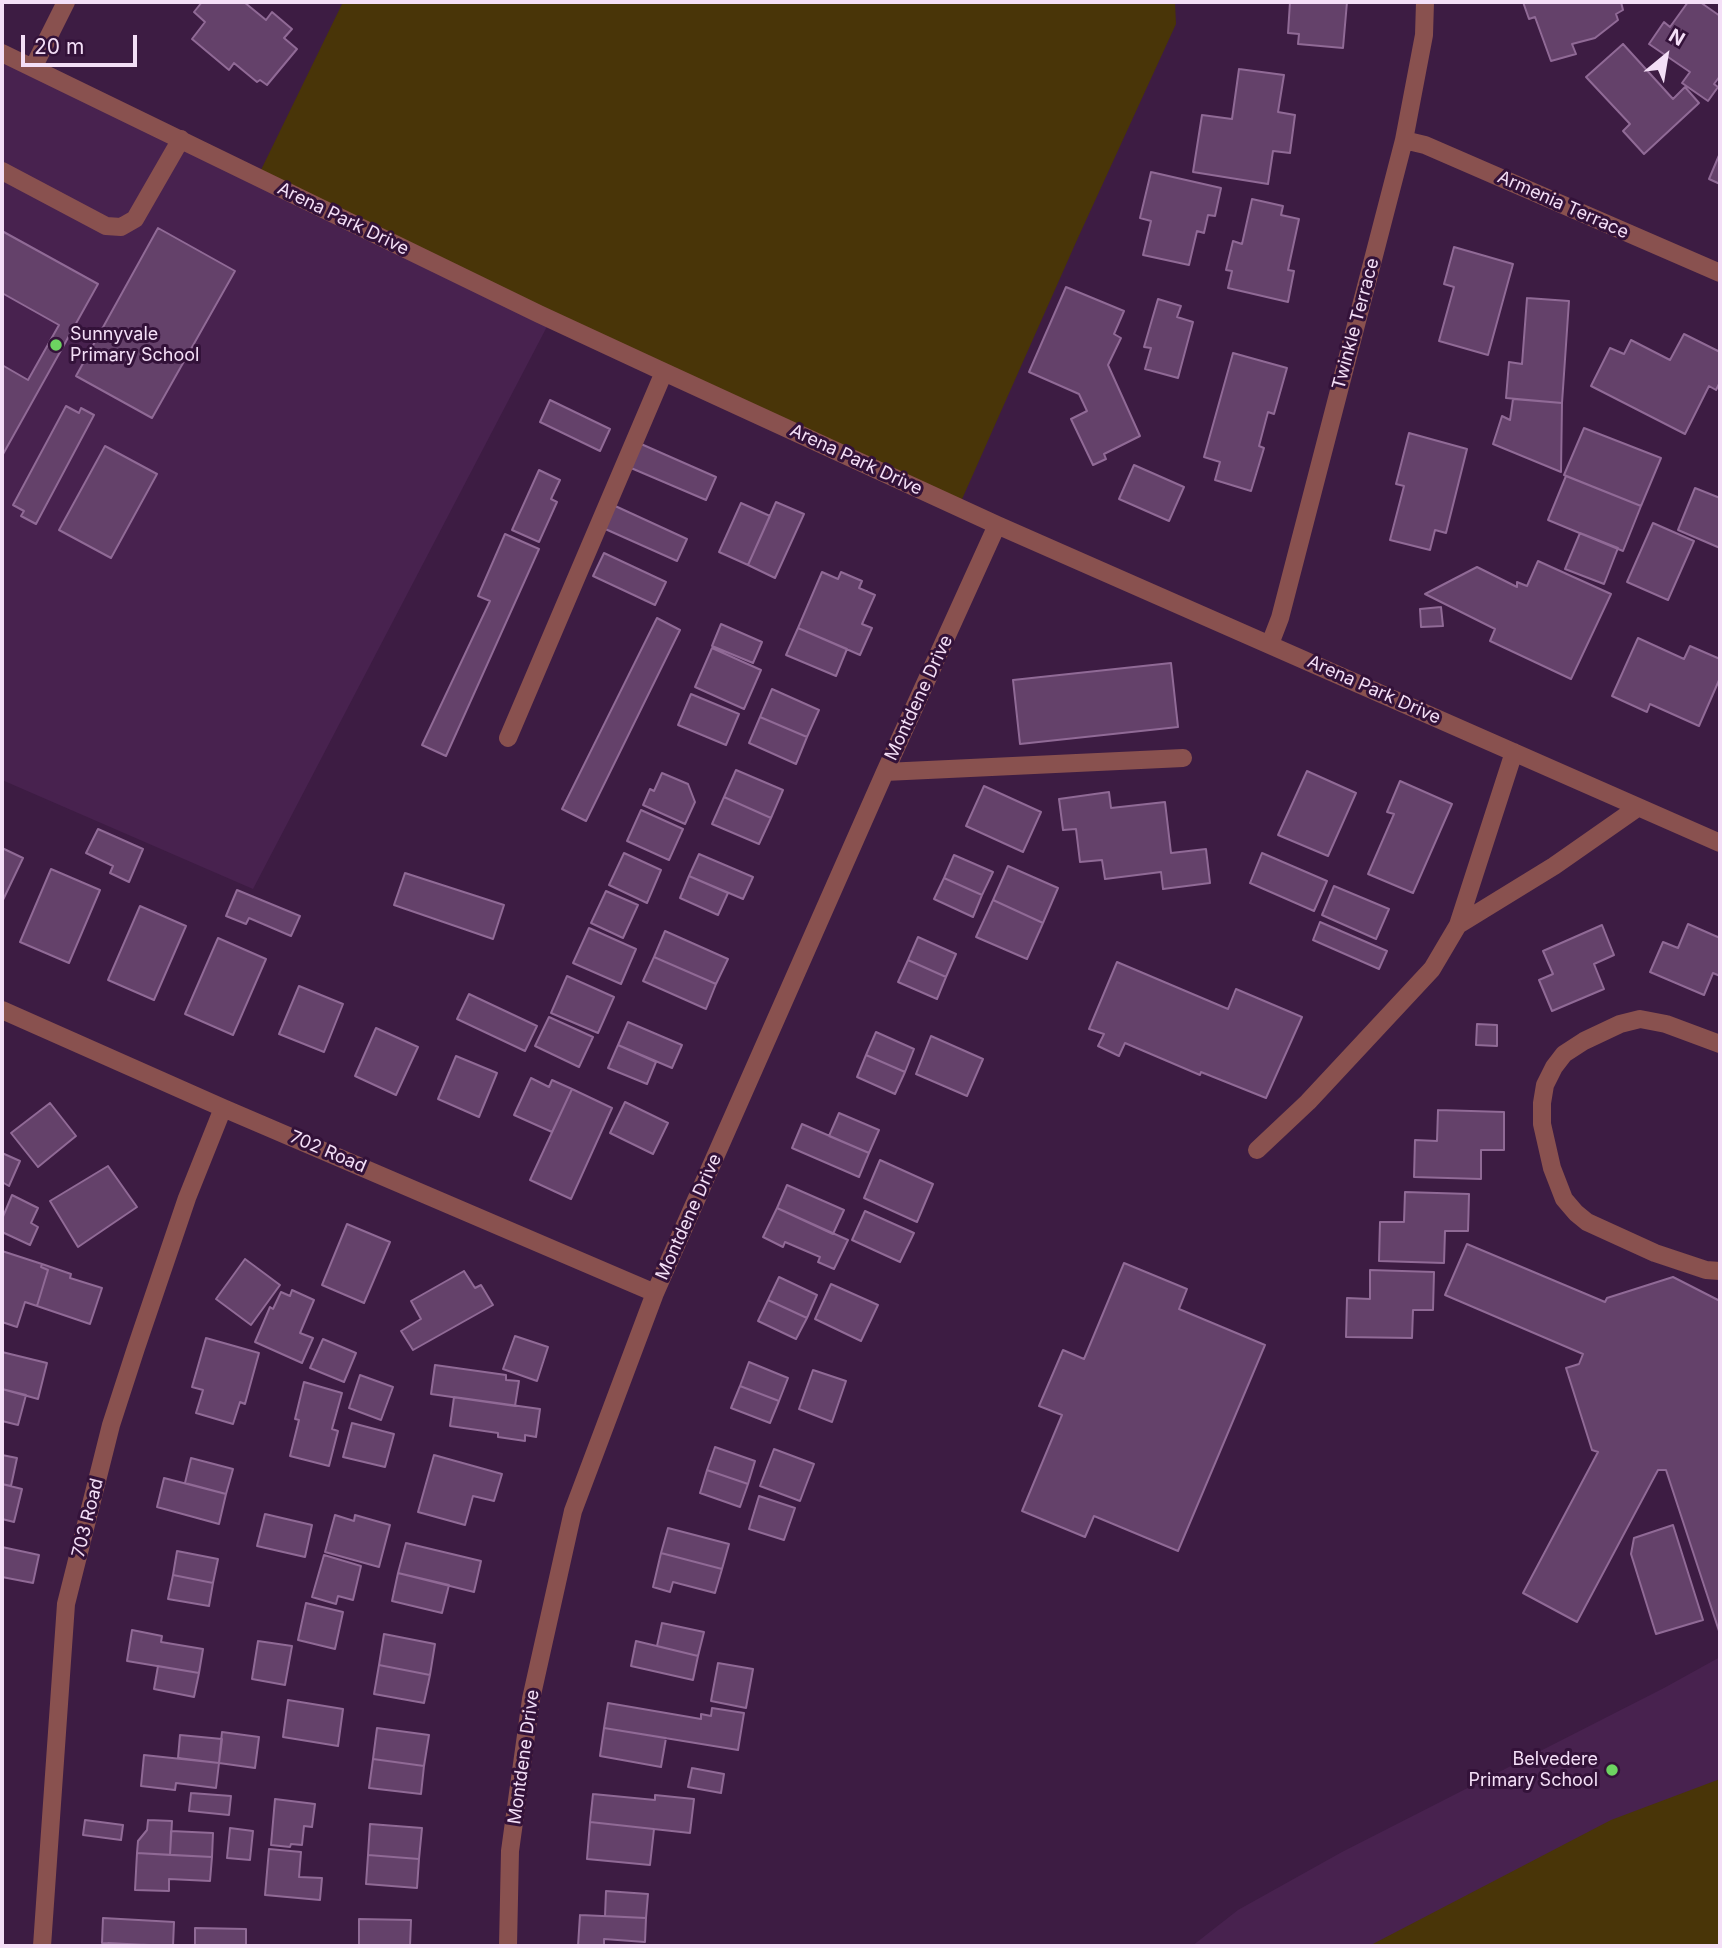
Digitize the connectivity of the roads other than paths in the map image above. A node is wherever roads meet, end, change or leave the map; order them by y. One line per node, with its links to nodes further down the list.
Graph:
1 (66, 2): 4 (street)
2 (1425, 2): 6 (street, Twinkle Terrace)
3 (2, 53): 4 (street, Arena Park Drive)
4 (33, 68): 5 (street, Arena Park Drive)
5 (181, 139): 7 (street); 9 (street, Arena Park Drive)
6 (1404, 140): 8 (street, Armenia Terrace); 11 (street, Twinkle Terrace)
7 (2, 171)
8 (1720, 273)
9 (664, 372): 10 (street, Arena Park Drive); 12 (street)
10 (997, 525): 11 (street, Arena Park Drive); 15 (street, Montdene Drive)
11 (1270, 643): 13 (street, Arena Park Drive)
12 (508, 738)
13 (1514, 752): 16 (street, Arena Park Drive); 18 (street)
14 (1182, 758): 15 (street)
15 (884, 772): 24 (street, Montdene Drive)
16 (1637, 808): 17 (street, Arena Park Drive); 18 (street)
17 (1720, 843)
18 (1458, 925): 22 (street)
19 (2, 1010): 21 (street, 702 Road)
20 (1720, 1044): 23 (street)
21 (223, 1108): 24 (street, 702 Road); 25 (street, 703 Road)
22 (1257, 1150)
23 (1720, 1271)
24 (655, 1293): 26 (street, Montdene Drive)
25 (42, 1946)
26 (508, 1946)

